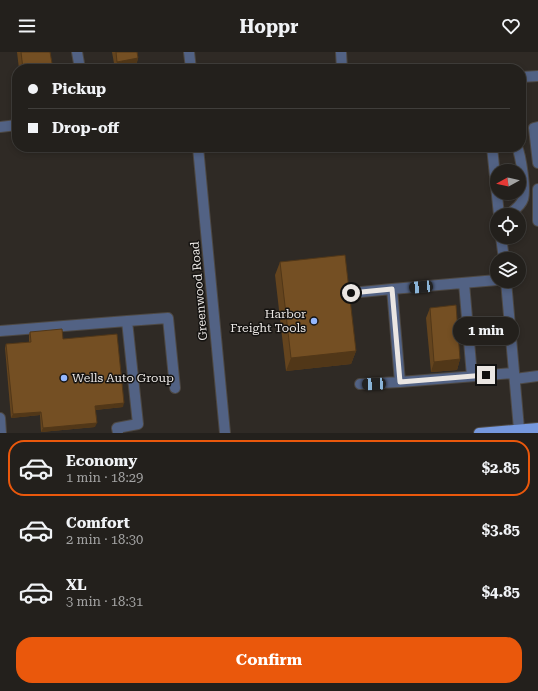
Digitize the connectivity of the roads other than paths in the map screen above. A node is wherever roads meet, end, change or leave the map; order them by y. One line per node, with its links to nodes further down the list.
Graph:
1 (77, 52): 4 (street)
2 (189, 52): 5 (street)
3 (341, 52): 6 (street)
4 (79, 64)
5 (190, 64)
6 (342, 64)
7 (538, 76): 8 (street)
8 (526, 77)
9 (12, 126): 10 (street)
10 (0, 127)
11 (538, 127): 15 (street)
12 (198, 152): 39 (street, Greenwood Road)
13 (493, 152): 18 (street)
14 (519, 152): 19 (street)
15 (538, 163)
16 (538, 189): 17 (street)
17 (538, 196): 20 (street)
18 (498, 208)
19 (516, 208)
20 (538, 221)
21 (490, 281): 22 (street)
22 (464, 283): 24 (street); 28 (street)
23 (507, 288): 29 (street)
24 (392, 289): 25 (street); 31 (street)
25 (351, 293)
26 (127, 322): 27 (street); 33 (street); 38 (street)
27 (0, 331)
28 (472, 376): 29 (street); 31 (street)
29 (515, 376): 30 (street); 36 (street)
30 (538, 376)
31 (400, 382): 32 (street)
32 (360, 384)
33 (174, 388)
34 (0, 418): 37 (street)
35 (538, 428): 36 (main road)
36 (519, 430): 40 (main road)
37 (1, 433)
38 (118, 433)
39 (225, 433)
40 (479, 433)

